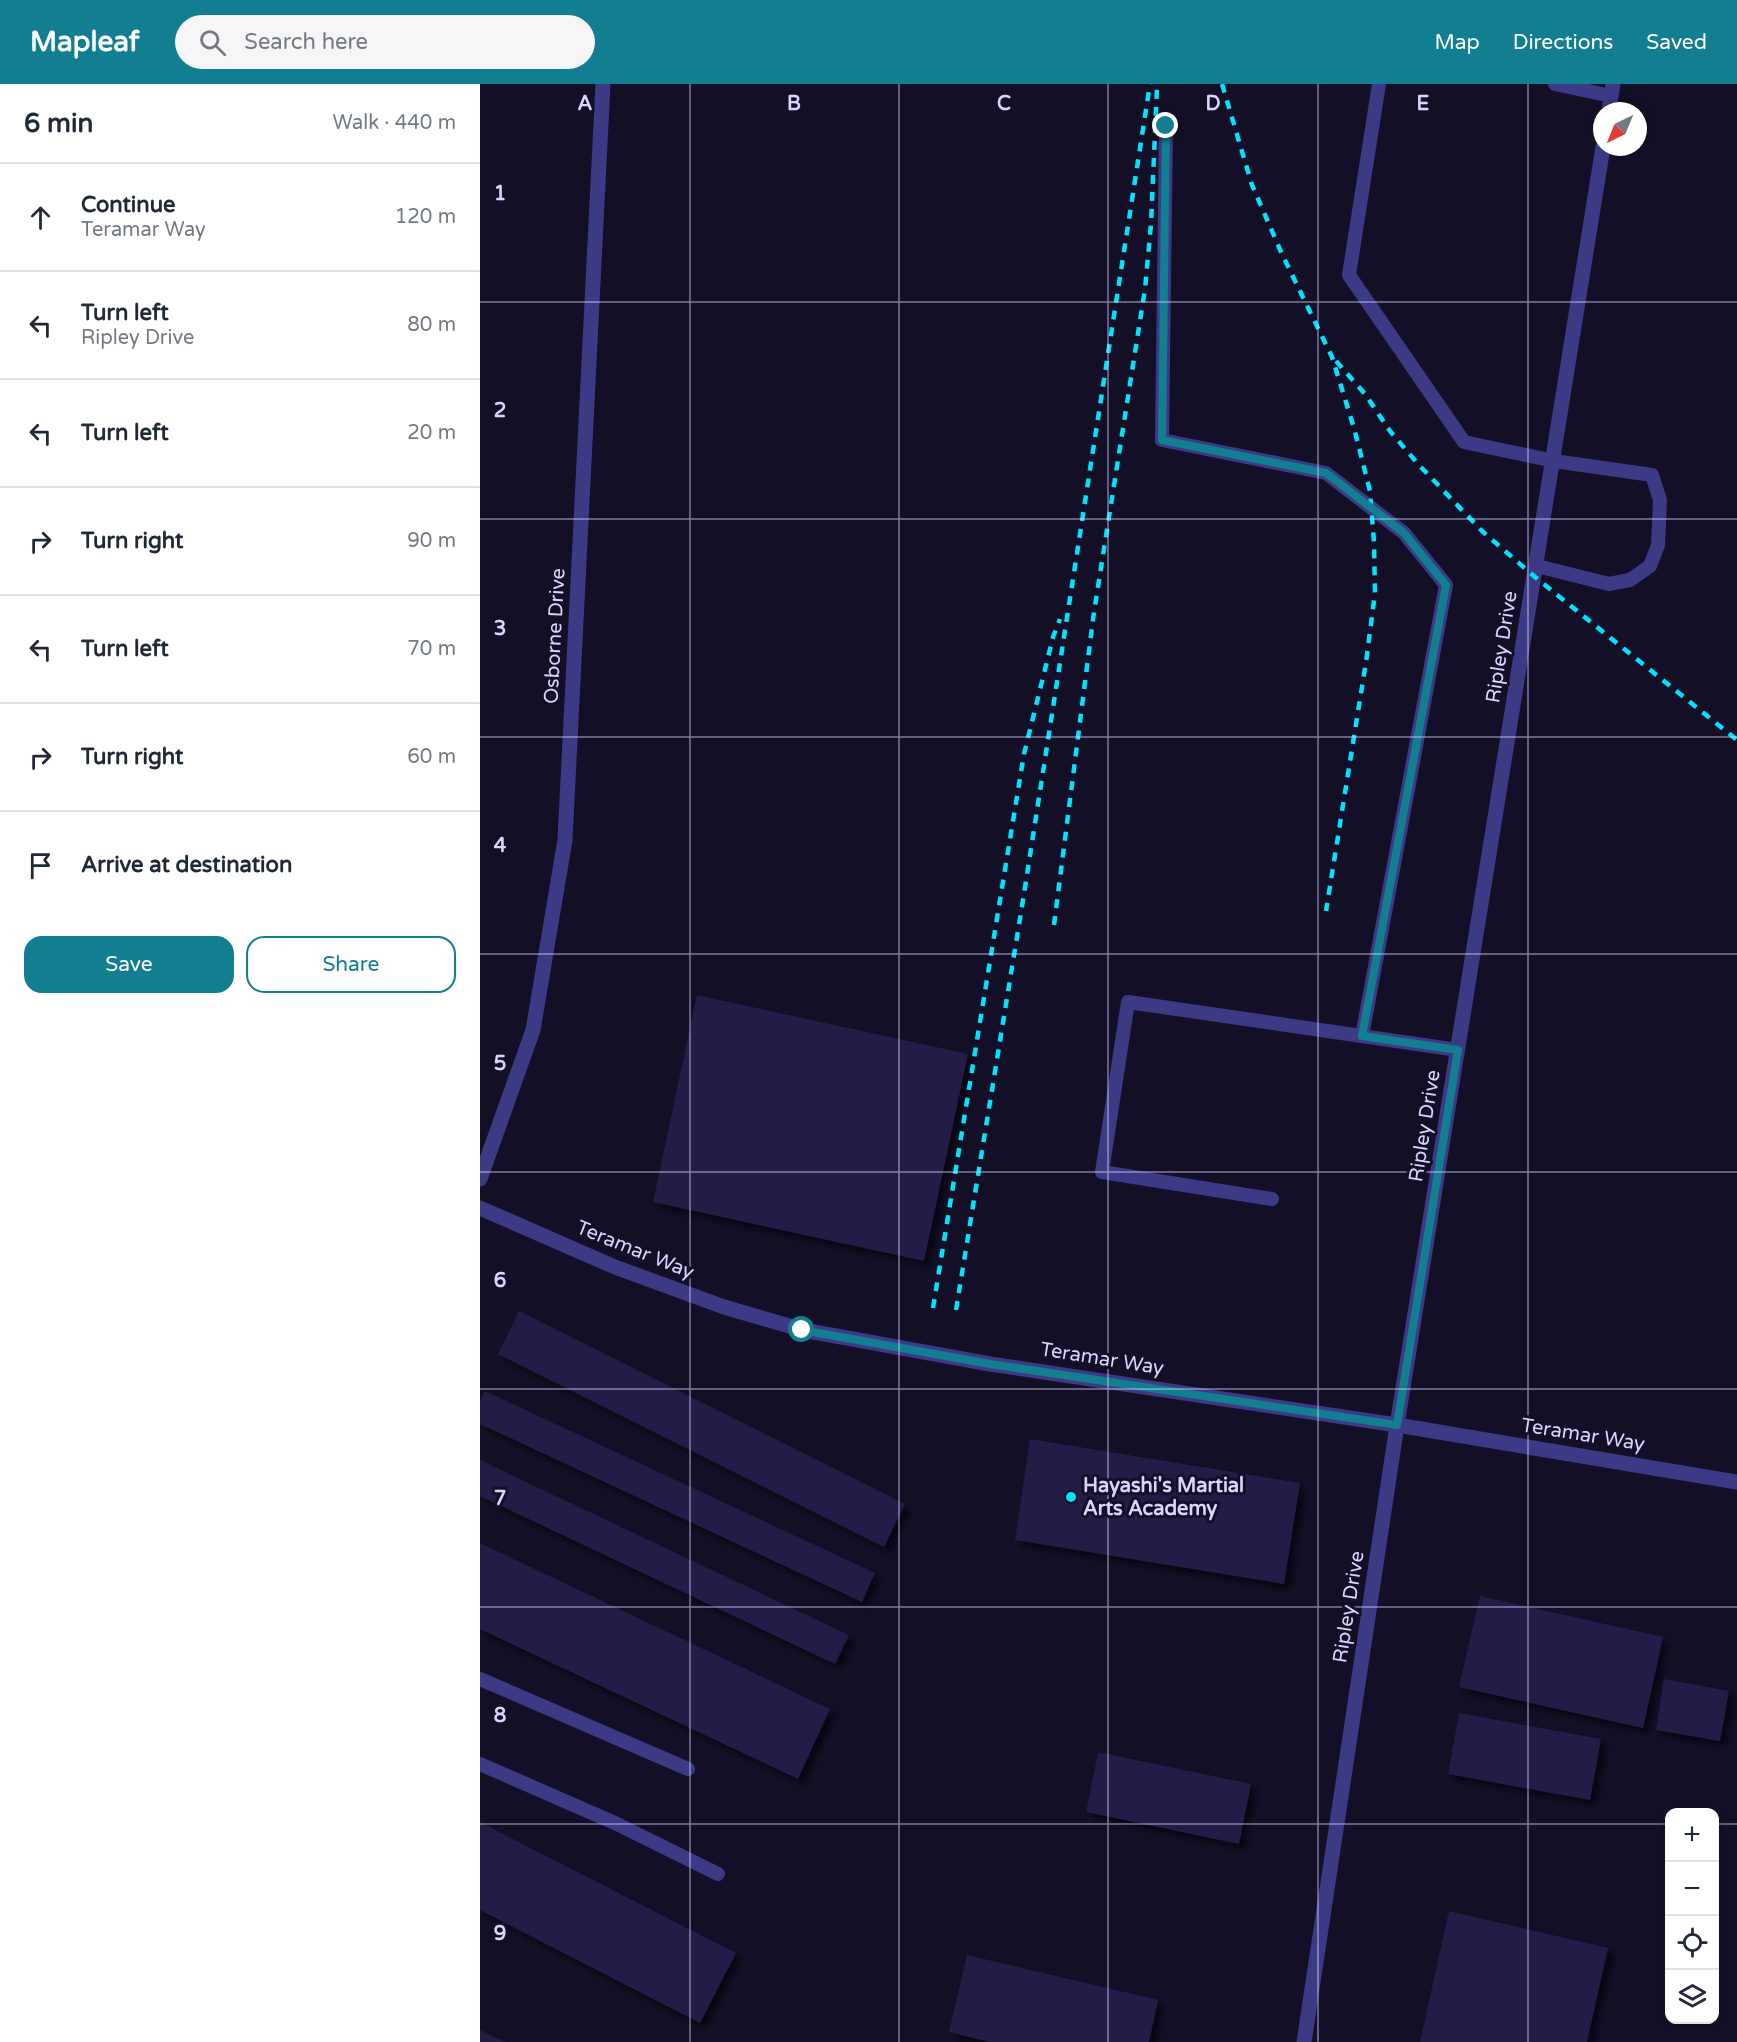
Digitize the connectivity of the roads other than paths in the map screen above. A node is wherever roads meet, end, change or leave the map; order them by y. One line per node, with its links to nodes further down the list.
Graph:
1 (603, 84): 11 (street, Osborne Drive)
2 (1379, 84): 7 (lane)
3 (1555, 84): 4 (lane)
4 (1611, 97)
5 (1166, 126): 9 (lane)
6 (1602, 156): 7 (street, Ripley Drive)
7 (1554, 460): 8 (street, Ripley Drive); 8 (lane)
8 (1537, 566): 10 (street, Ripley Drive)
9 (1362, 1036): 10 (lane); 12 (lane)
10 (1458, 1050): 14 (street, Ripley Drive)
11 (480, 1179)
12 (1272, 1198)
13 (480, 1208): 14 (street, Teramar Way)
14 (1397, 1425): 15 (street, Teramar Way); 20 (street, Ripley Drive)
15 (1737, 1482)
16 (480, 1679): 18 (lane)
17 (480, 1764): 19 (lane)
18 (688, 1769)
19 (718, 1874)
20 (1304, 2042)

